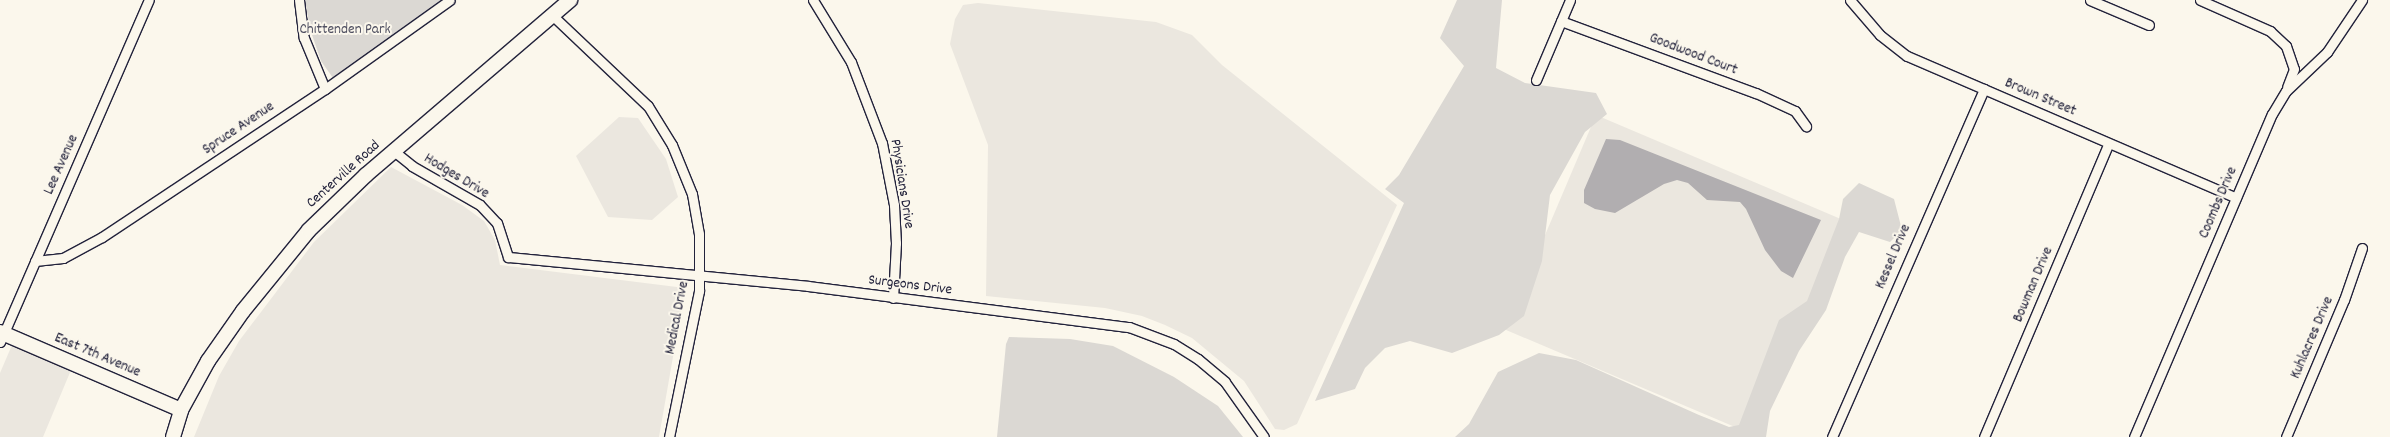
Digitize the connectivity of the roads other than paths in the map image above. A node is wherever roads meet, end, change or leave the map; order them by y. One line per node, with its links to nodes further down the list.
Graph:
1 (149, 0): 24 (street, Lee Avenue)
2 (299, 0): 15 (street)
3 (450, 0): 15 (street, Spruce Avenue)
4 (570, 0): 11 (main road, Centerville Road)
5 (813, 0): 26 (street, Physicians Drive)
6 (1570, 0): 12 (street)
7 (1850, 0): 16 (street, Brown Street)
8 (2090, 0): 13 (street)
9 (2200, 0): 17 (street)
10 (2362, 0): 17 (street, Coombs Drive)
11 (552, 15): 20 (main road, Centerville Road); 25 (street, Medical Drive)
12 (1561, 20): 14 (street); 18 (street, Goodwood Court)
13 (2150, 25)
14 (1536, 80)
15 (325, 89): 24 (street, Spruce Avenue)
16 (1984, 89): 19 (street, Brown Street); 32 (street, Kessel Drive)
17 (2286, 91): 21 (street, Coombs Drive)
18 (1806, 126)
19 (2109, 143): 21 (street, Brown Street); 33 (street, Bowman Drive)
20 (395, 152): 23 (street, Hodges Drive); 28 (main road, Centerville Road)
21 (2236, 198): 34 (street, Coombs Drive)
22 (2362, 248): 35 (street, Kuhlacres Drive)
23 (508, 257): 25 (street, Surgeons Drive)
24 (35, 261): 27 (street, Lee Avenue)
25 (700, 275): 26 (street, Surgeons Drive); 30 (street, Medical Drive)
26 (893, 298): 31 (street, Surgeons Drive)
27 (1, 336): 28 (main road, East 7th Avenue)
28 (181, 410): 29 (main road, Centerville Road)
29 (173, 437)
30 (669, 437)
31 (1264, 437)
32 (1832, 437)
33 (1984, 437)
34 (2134, 437)
35 (2286, 437)

